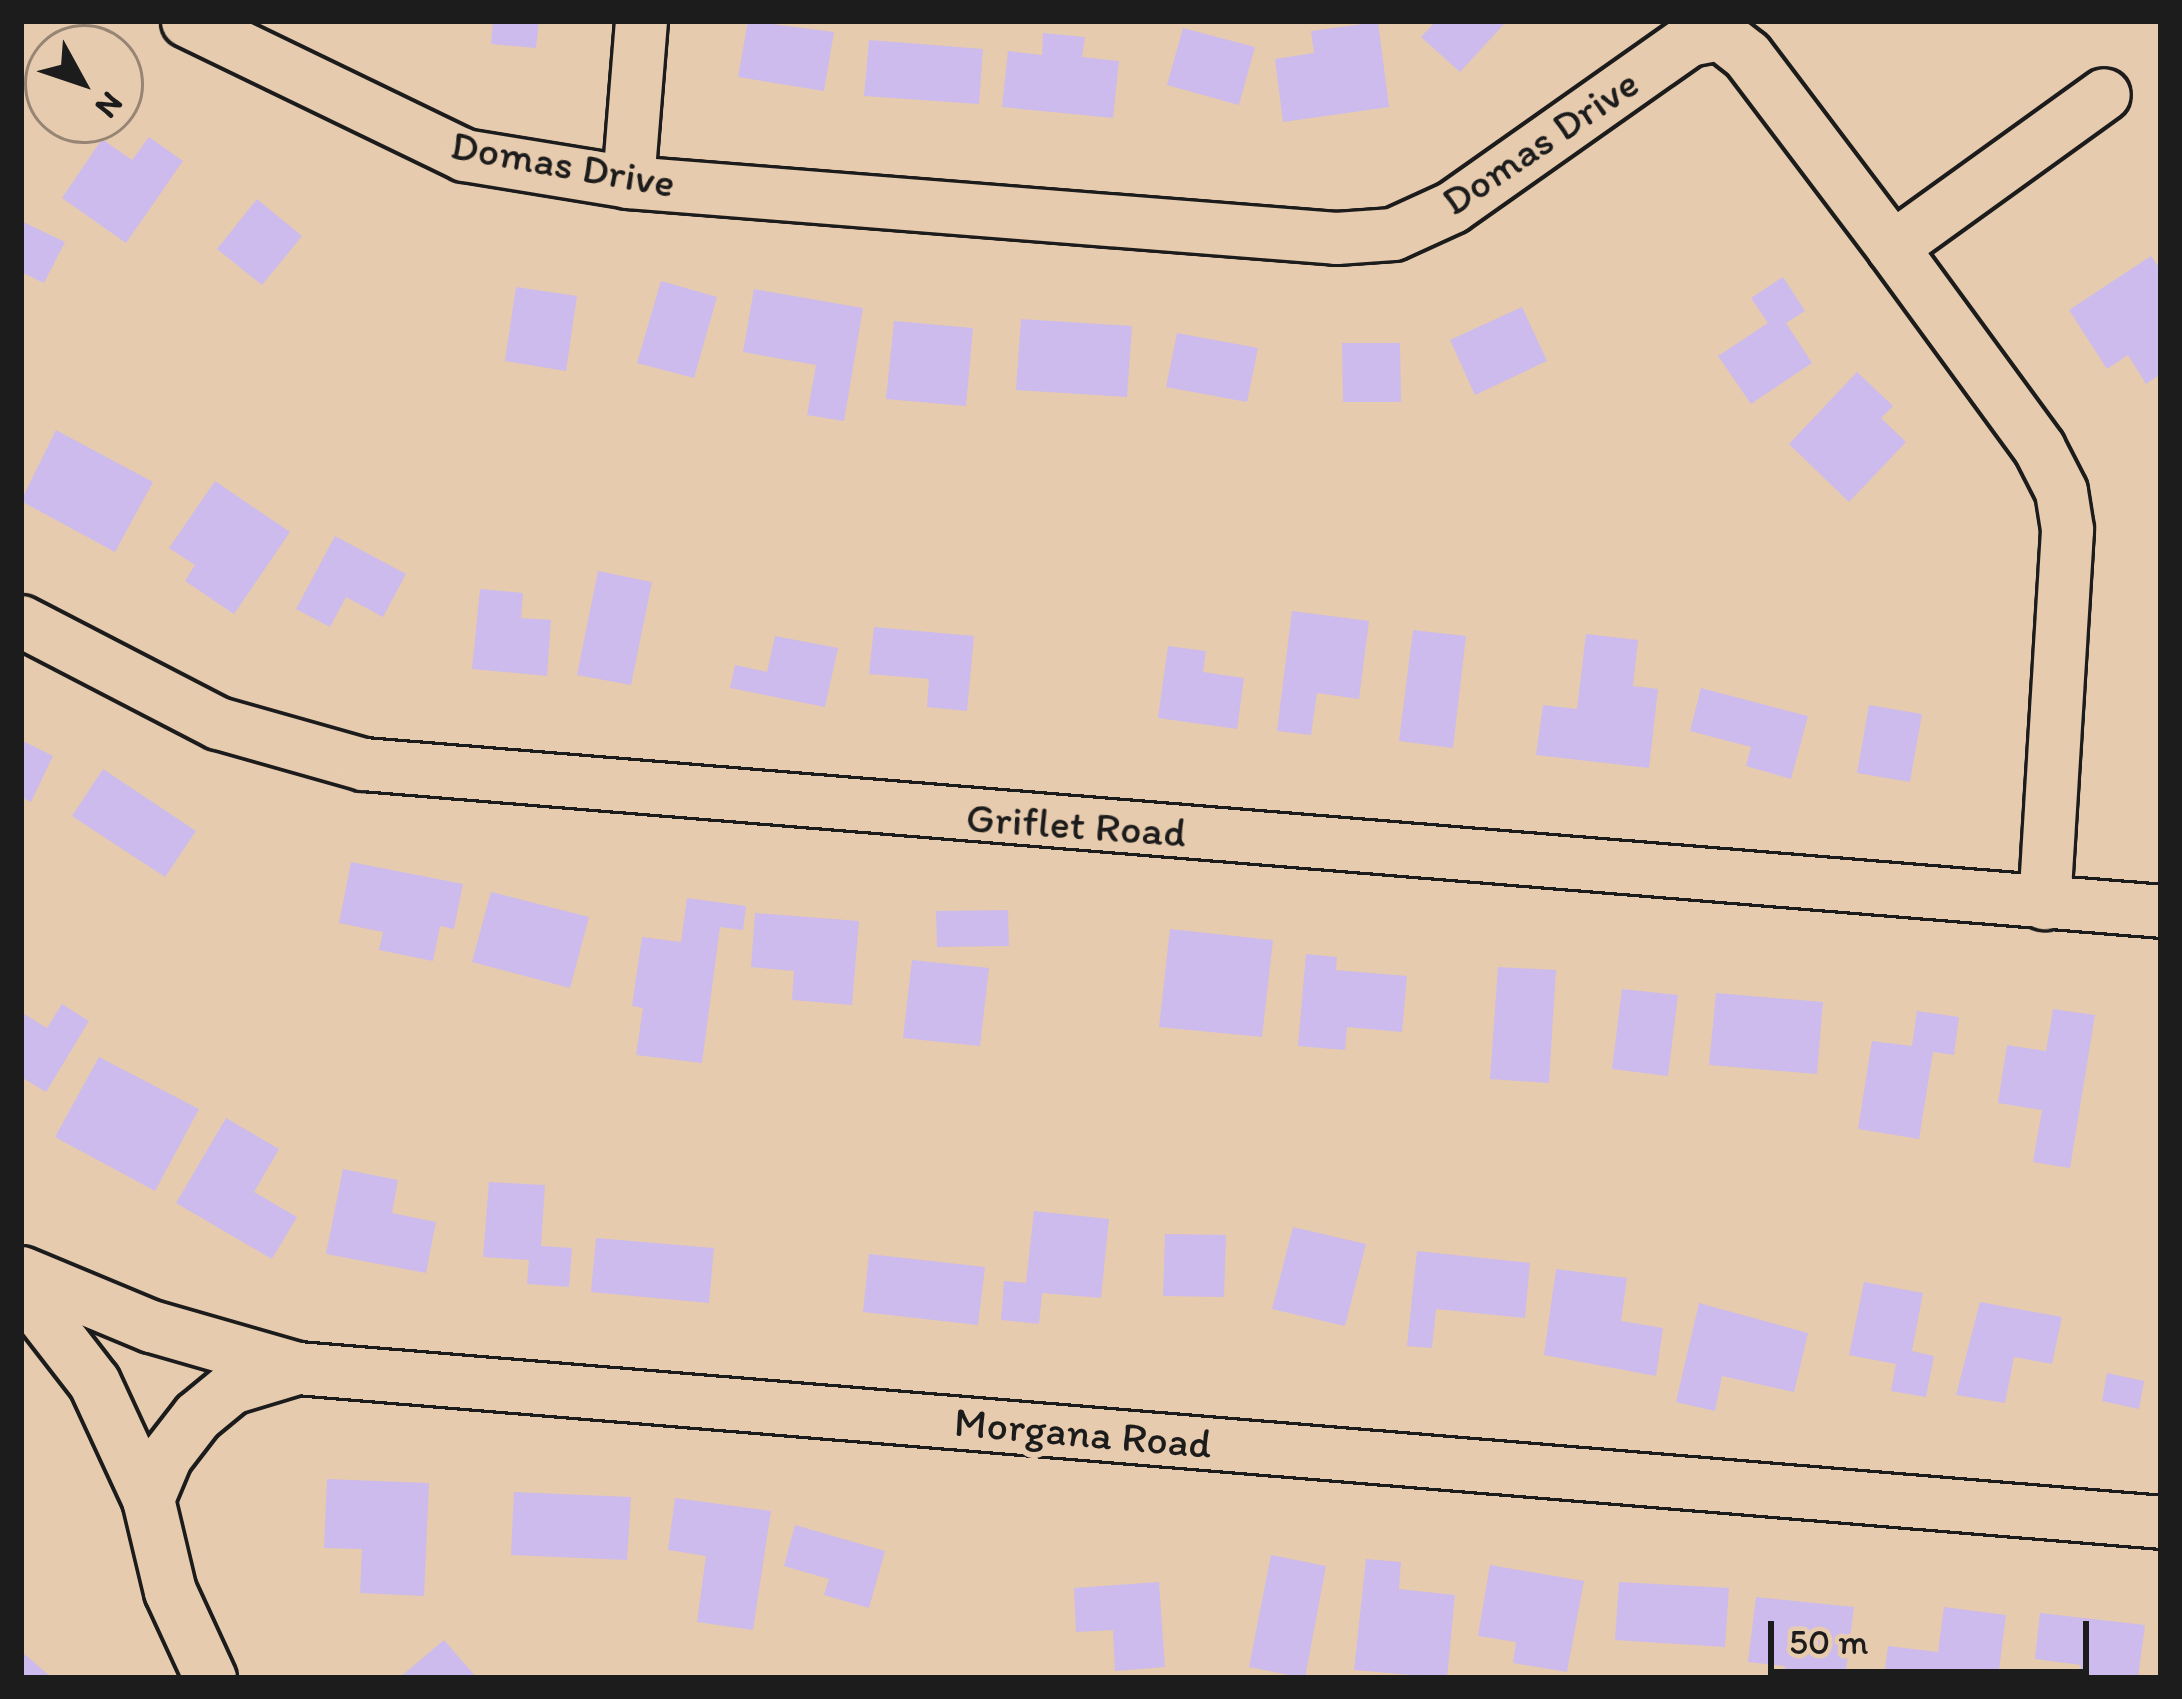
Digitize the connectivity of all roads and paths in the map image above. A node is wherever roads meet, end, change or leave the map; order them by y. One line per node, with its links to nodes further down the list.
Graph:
1 (187, 21): 4 (street, Domas Drive)
2 (641, 21): 4 (street)
3 (2104, 94): 5 (street)
4 (628, 182): 5 (street, Domas Drive)
5 (1892, 247): 7 (street, Domas Drive)
6 (21, 621): 7 (street, Griflet Road)
7 (2044, 903): 8 (street, Griflet Road)
8 (2161, 911)
9 (21, 1272): 11 (street, Morgana Road)
10 (21, 1288): 12 (street)
11 (297, 1368): 12 (street); 13 (street, Morgana Road)
12 (148, 1499): 14 (street)
13 (2161, 1522)
14 (210, 1678)

